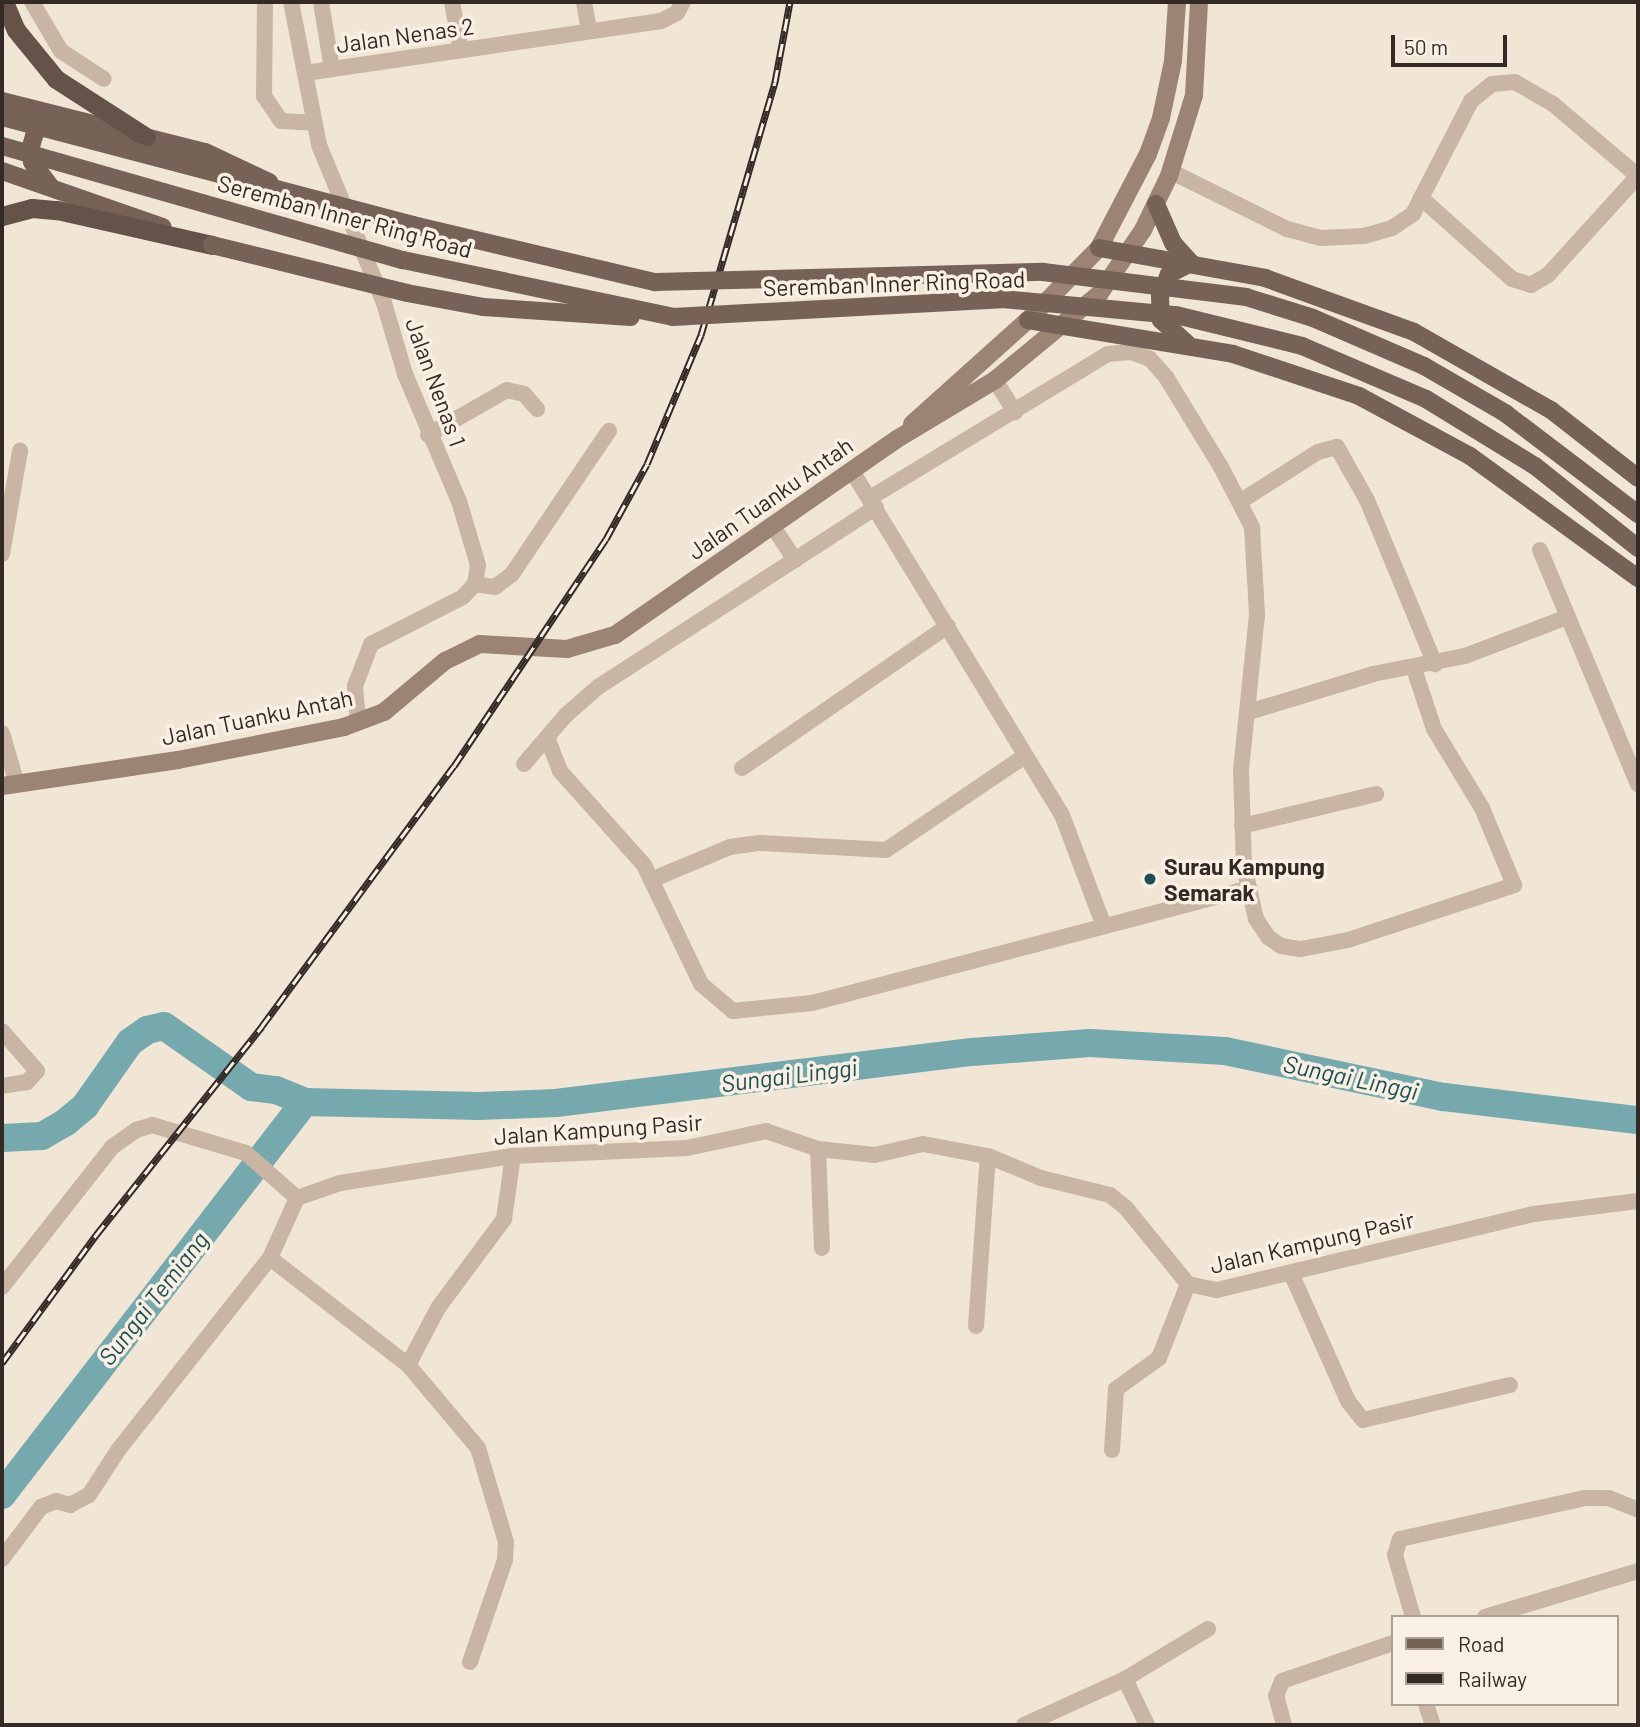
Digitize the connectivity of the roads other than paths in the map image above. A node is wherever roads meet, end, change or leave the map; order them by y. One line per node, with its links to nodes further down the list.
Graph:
1 (4, 2): 20 (highway)
2 (32, 2): 15 (street)
3 (265, 2): 19 (street)
4 (291, 2): 14 (street, Jalan Nenas 1)
5 (321, 2): 13 (street)
6 (452, 2): 12 (street)
7 (584, 2): 11 (street)
8 (1177, 2): 30 (main road, Jalan Tuanku Antah)
9 (1199, 2): 23 (main road, Jalan Tuanku Antah)
10 (680, 8): 11 (street, Jalan Nenas 2)
11 (589, 32): 12 (street, Jalan Nenas 2)
12 (461, 50): 13 (street, Jalan Nenas 2)
13 (332, 69): 14 (street, Jalan Nenas 2)
14 (304, 73): 19 (street, Jalan Nenas 1)
15 (104, 79)
16 (2, 101): 17 (main road)
17 (56, 115): 20 (main road); 24 (main road)
18 (2, 117): 25 (main road, Seremban Inner Ring Road, bridge)
19 (314, 123): 41 (street, Jalan Nenas 1)
20 (146, 137): 25 (main road, bridge)
21 (2, 146): 33 (main road, Seremban Inner Ring Road, bridge)
22 (2, 171): 24 (main road)
23 (1170, 171): 26 (street); 27 (main road, Jalan Tuanku Antah)
24 (51, 186): 29 (main road)
25 (291, 192): 48 (main road, Seremban Inner Ring Road, bridge)
26 (1421, 198): 26 (street)
27 (1156, 204): 31 (main road, Jalan Tuanku Antah); 32 (main road)
28 (2, 216): 29 (highway)
29 (212, 245): 33 (main road, bridge)
30 (1099, 248): 31 (main road); 34 (main road, Jalan Tuanku Antah)
31 (1129, 252): 32 (main road); 35 (main road, Jalan Tuanku Antah)
32 (1191, 263): 36 (main road); 45 (main road)
33 (673, 317): 50 (main road, Seremban Inner Ring Road, bridge)
34 (1028, 320): 35 (main road); 42 (main road, Jalan Tuanku Antah)
35 (1058, 326): 36 (main road); 37 (main road, Jalan Tuanku Antah)
36 (1192, 347): 54 (main road)
37 (995, 380): 39 (street); 42 (main road, Jalan Tuanku Antah)
38 (537, 409): 41 (street)
39 (1015, 412): 46 (street); 47 (street)
40 (609, 431): 55 (street)
41 (428, 435): 55 (street, Jalan Nenas 1)
42 (897, 439): 44 (main road, Jalan Tuanku Antah)
43 (20, 450): 52 (street)
44 (852, 471): 47 (street); 49 (main road, Jalan Tuanku Antah)
45 (1638, 478)
46 (1241, 501): 58 (street); 60 (street)
47 (873, 502): 53 (street); 57 (street)
48 (1638, 514)
49 (772, 525): 53 (street); 61 (main road, Jalan Tuanku Antah)
50 (1638, 548)
51 (1540, 550): 56 (street)
52 (2, 554)
53 (795, 560): 63 (street)
54 (1638, 578)
55 (475, 583): 61 (street)
56 (1567, 617): 58 (street); 66 (street)
57 (948, 626): 64 (street); 67 (street)
58 (1435, 664): 59 (street)
59 (1414, 669): 60 (street); 73 (street)
60 (1249, 712): 71 (street)
61 (358, 722): 69 (main road, Jalan Tuanku Antah)
62 (2, 733): 69 (street)
63 (547, 737): 65 (street); 72 (street)
64 (1025, 756): 72 (street); 74 (street)
65 (524, 764)
66 (1635, 766): 68 (street)
67 (741, 768)
68 (1638, 784)
69 (9, 785)
70 (1376, 794): 71 (street)
71 (1242, 826): 73 (street)
72 (651, 880): 74 (street)
73 (1249, 888): 74 (street)
74 (1104, 926)
75 (2, 1031): 76 (street)
76 (2, 1086)
77 (818, 1149): 78 (street, Jalan Kampung Pasir); 79 (street, Jalan Kampung Pasir); 82 (street)
78 (513, 1156): 80 (street, Jalan Kampung Pasir); 88 (street)
79 (988, 1156): 85 (street, Jalan Kampung Pasir); 87 (street)
80 (297, 1198): 83 (street); 86 (street)
81 (1638, 1202): 84 (street, Jalan Kampung Pasir)
82 (822, 1248)
83 (270, 1258): 88 (street); 92 (street)
84 (1291, 1273): 85 (street, Jalan Kampung Pasir); 89 (street)
85 (1188, 1284): 90 (street)
86 (2, 1287)
87 (976, 1326)
88 (408, 1365): 98 (street)
89 (1510, 1385)
90 (1112, 1450)
91 (1638, 1510): 94 (street)
92 (2, 1559)
93 (1638, 1571): 95 (street)
94 (1412, 1615)
95 (1492, 1615)
96 (1208, 1629): 99 (street)
97 (1392, 1643): 103 (street)
98 (470, 1662)
99 (1125, 1679): 101 (street); 102 (street)
100 (1427, 1706): 104 (street)
101 (1024, 1725)
102 (1147, 1725)
103 (1284, 1725)
104 (1433, 1725)

